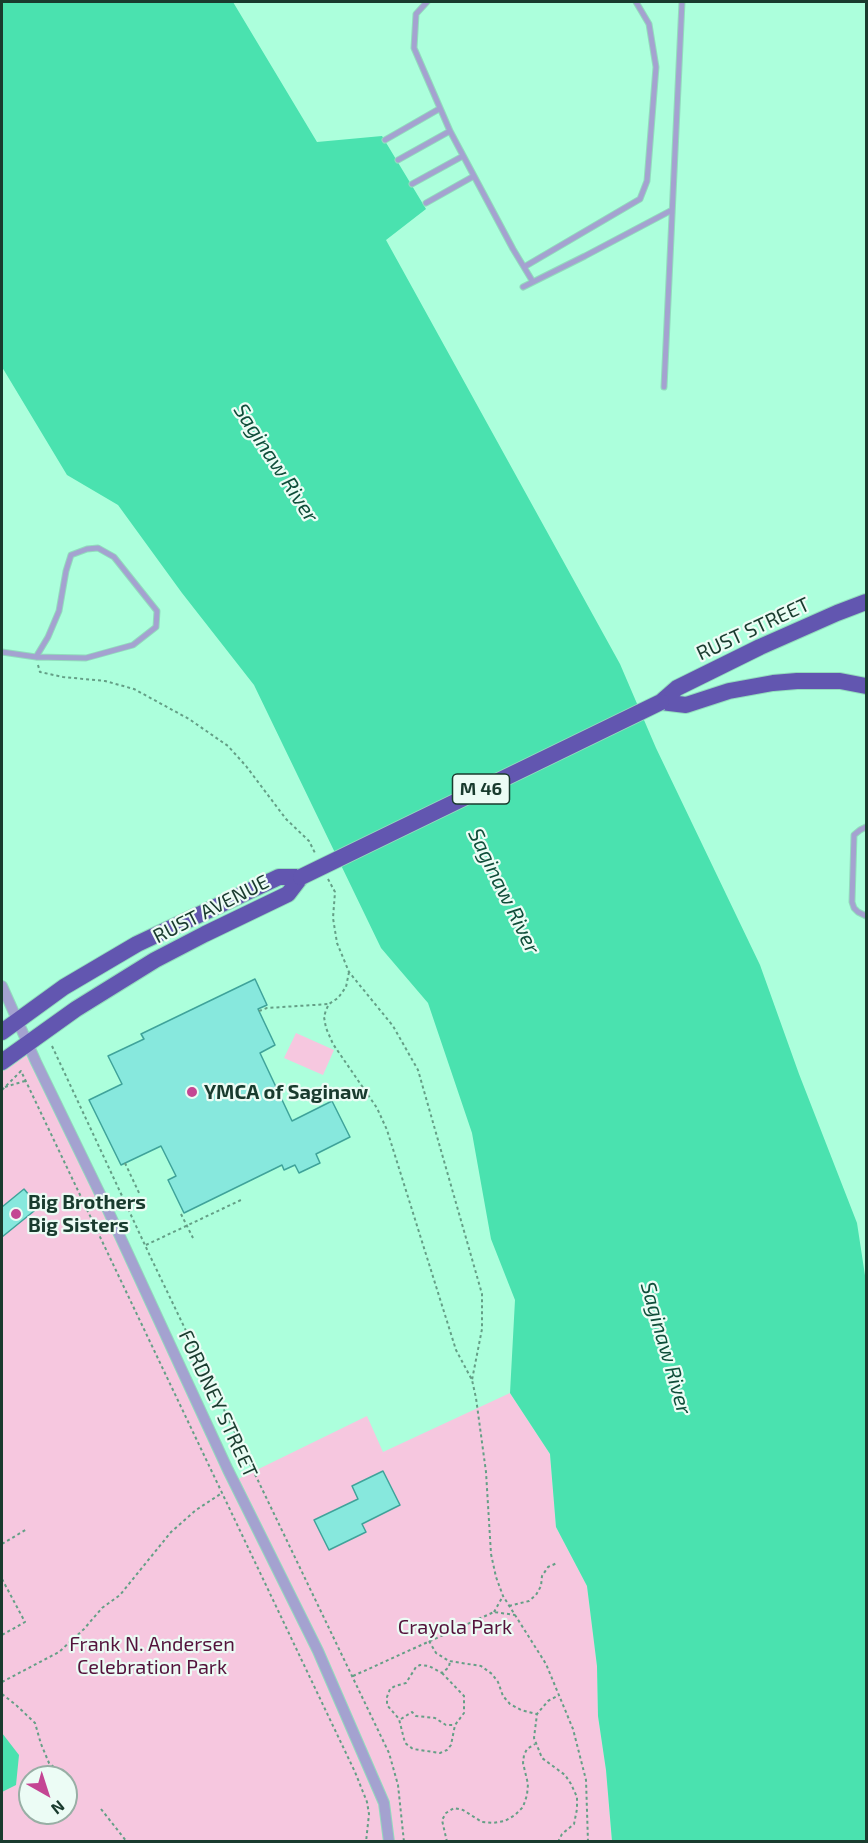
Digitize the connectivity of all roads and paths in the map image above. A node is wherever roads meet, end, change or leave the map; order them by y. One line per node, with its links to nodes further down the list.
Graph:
1 (427, 2): 4 (lane)
2 (636, 2): 13 (lane)
3 (682, 2): 12 (lane)
4 (439, 108): 5 (lane); 6 (lane)
5 (450, 131): 7 (lane); 8 (lane)
6 (385, 140)
7 (463, 156): 9 (lane); 10 (lane)
8 (398, 160)
9 (474, 176): 11 (lane); 13 (lane)
10 (412, 184)
11 (426, 202)
12 (672, 210): 14 (lane); 16 (lane)
13 (524, 267): 14 (lane)
14 (533, 282): 15 (lane)
15 (523, 287)
16 (664, 387)
17 (867, 602): 21 (highway, RUST STREET / M 46)
18 (2, 652): 19 (lane)
19 (36, 657): 19 (lane); 23 (path)
20 (867, 686): 21 (highway, M 46)
21 (661, 702): 25 (highway, M 46, bridge)
22 (867, 827): 26 (lane)
23 (319, 861)
24 (324, 872): 27 (path)
25 (301, 877): 31 (highway, RUST AVENUE / M 46); 34 (highway, RUST AVENUE / M 46)
26 (867, 916)
27 (349, 972): 29 (path); 46 (path)
28 (2, 986): 31 (street, FORDNEY STREET)
29 (329, 1004): 30 (path); 46 (path)
30 (259, 1011)
31 (17, 1020): 32 (highway, RUST AVENUE / M 46); 34 (street, FORDNEY STREET)
32 (2, 1032)
33 (49, 1041): 45 (path)
34 (28, 1042): 35 (highway, RUST AVENUE / M 46); 72 (street, FORDNEY STREET)
35 (2, 1062)
36 (26, 1081): 37 (path); 37 (path); 47 (path)
37 (5, 1087): 38 (path)
38 (2, 1090)
39 (125, 1163): 40 (path)
40 (140, 1195)
41 (243, 1199): 43 (path)
42 (181, 1214): 43 (path)
43 (187, 1226): 44 (path); 45 (path)
44 (193, 1238)
45 (145, 1246): 60 (path)
46 (472, 1380): 52 (path)
47 (222, 1493): 61 (path); 71 (path)
48 (27, 1529): 49 (path)
49 (2, 1544)
50 (557, 1563): 53 (path)
51 (2, 1579): 56 (path)
52 (503, 1596): 53 (path); 54 (path)
53 (509, 1606): 55 (path)
54 (494, 1612): 55 (path); 57 (path)
55 (515, 1615): 63 (path)
56 (2, 1635)
57 (429, 1641): 58 (path); 60 (path)
58 (450, 1661): 59 (path); 64 (path)
59 (442, 1673): 65 (path); 66 (path)
60 (353, 1677): 73 (path)
61 (2, 1682)
62 (2, 1694): 68 (path)
63 (559, 1695): 64 (path); 76 (path)
64 (537, 1714): 67 (path)
65 (400, 1720): 66 (path); 66 (path)
66 (455, 1725)
67 (535, 1744): 74 (path); 75 (path)
68 (51, 1765)
69 (101, 1809): 70 (path)
70 (127, 1842)
71 (366, 1842)
72 (389, 1842)
73 (404, 1842)
74 (447, 1842)
75 (558, 1842)
76 (588, 1842)

